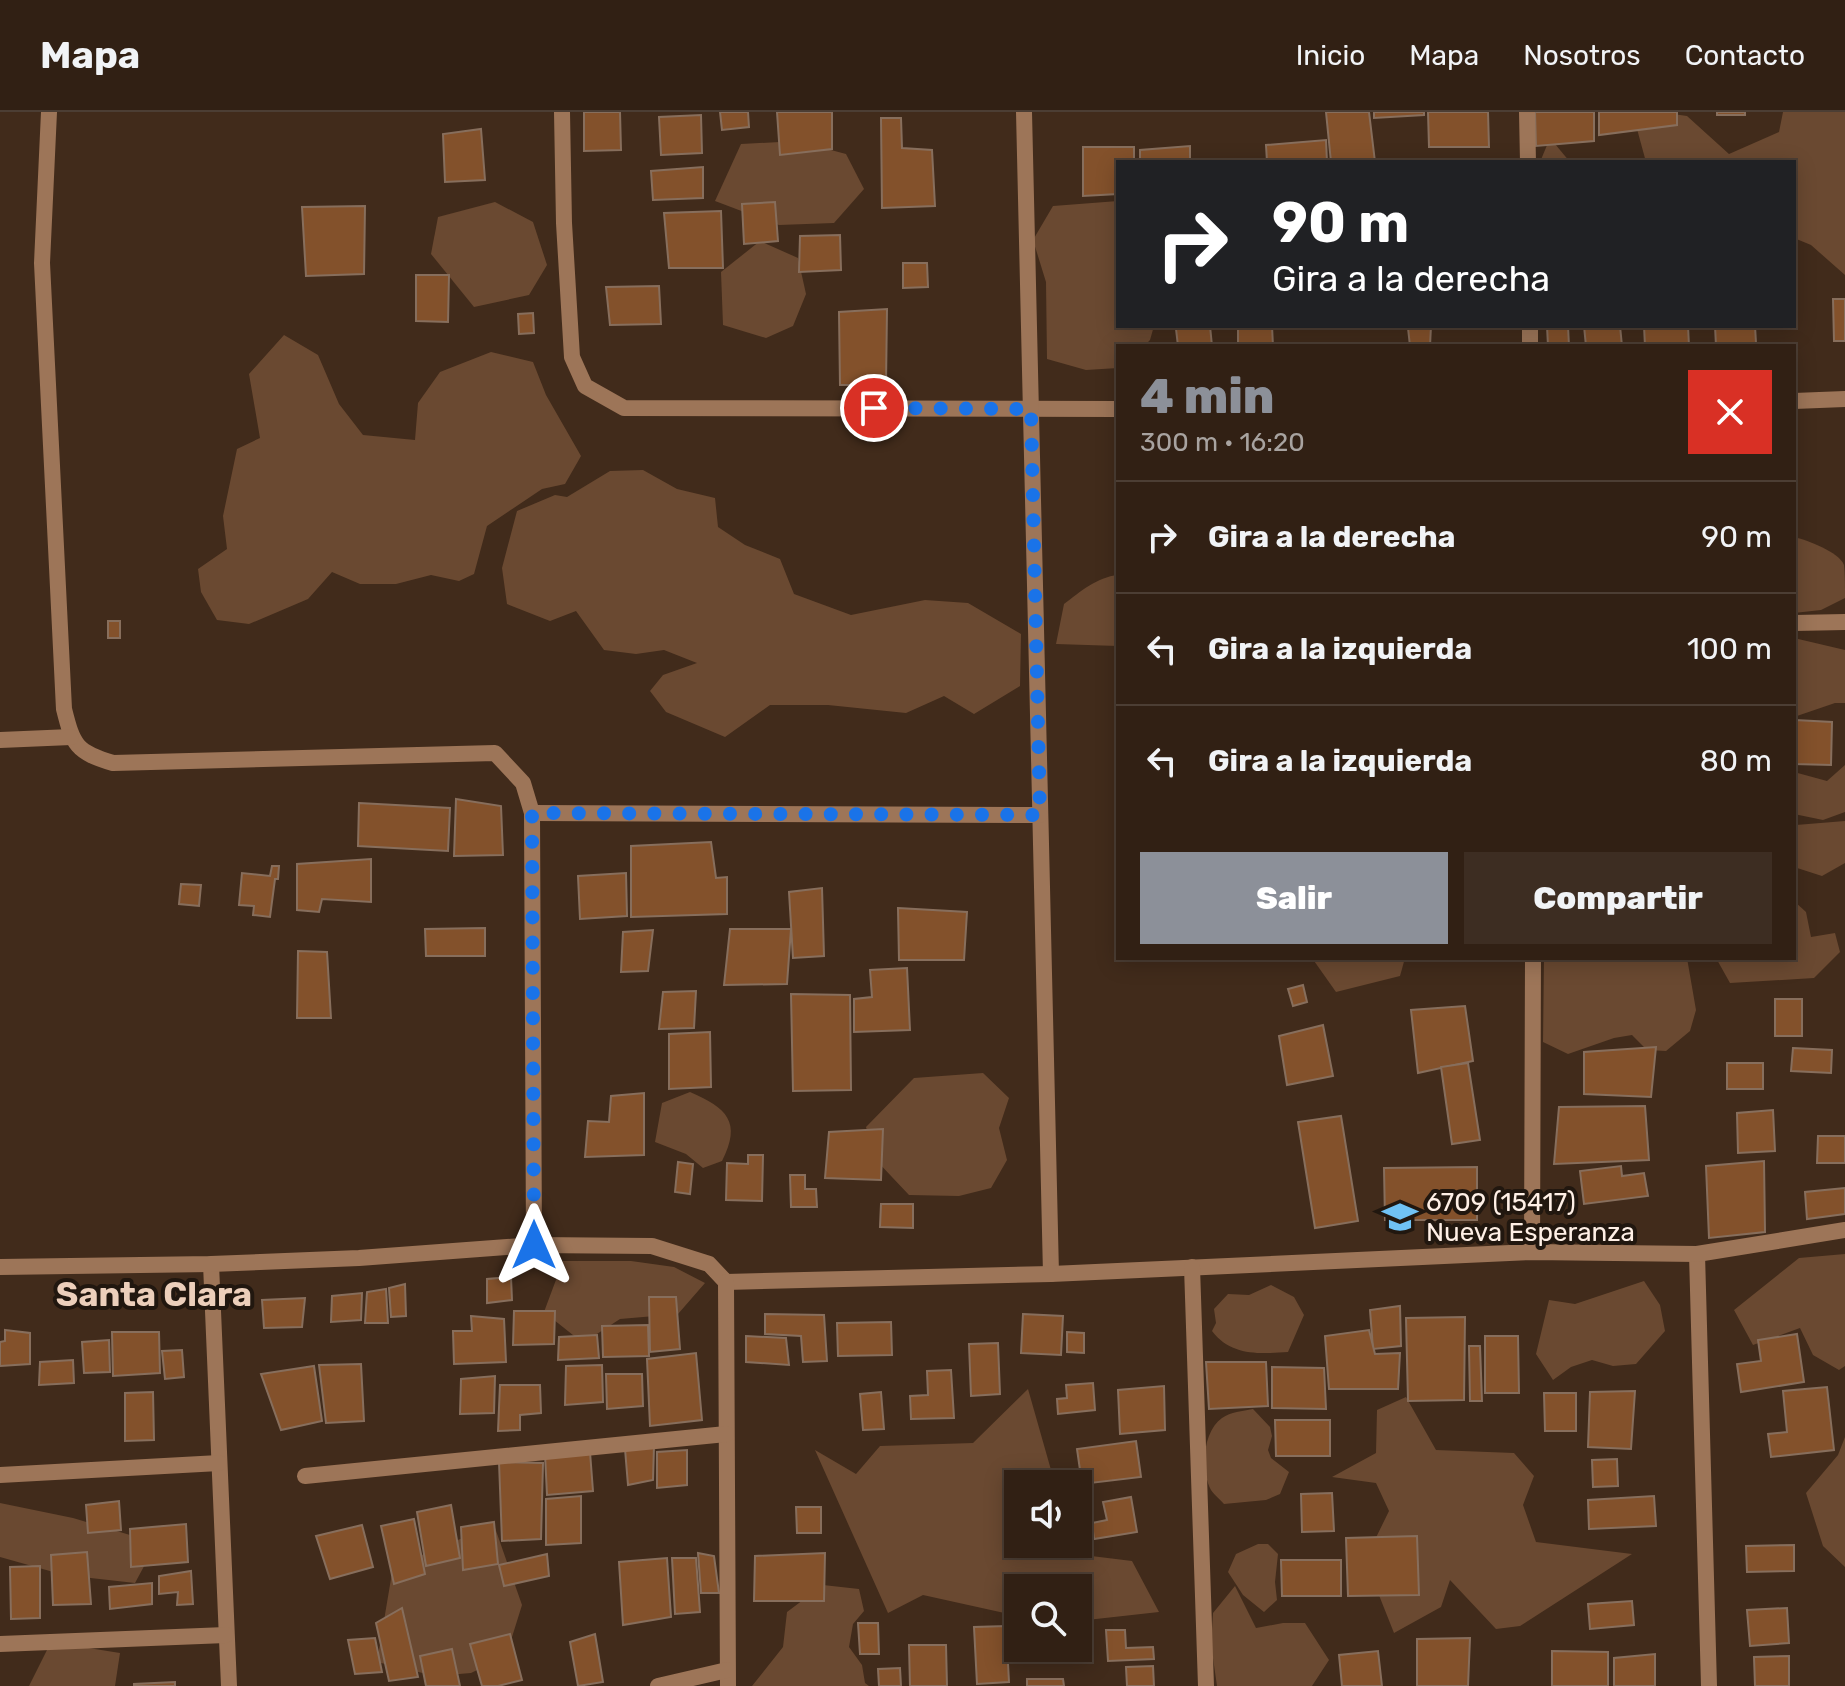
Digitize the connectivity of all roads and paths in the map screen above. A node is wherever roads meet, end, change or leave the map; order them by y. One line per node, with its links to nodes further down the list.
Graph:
1 (49, 112): 12 (street)
2 (562, 112): 8 (street)
3 (1024, 112): 8 (street)
4 (1527, 112): 5 (street)
5 (1528, 160)
6 (1845, 399): 7 (street)
7 (1796, 401)
8 (1031, 409): 9 (street); 15 (street)
9 (1116, 409)
10 (1845, 622): 11 (street)
11 (1796, 623)
12 (71, 737): 13 (street); 14 (street)
13 (0, 740)
14 (532, 813): 15 (street); 18 (street)
15 (1040, 815): 24 (street)
16 (1533, 960): 19 (street)
17 (1845, 1230): 20 (street)
18 (534, 1245): 21 (street); 25 (street)
19 (1532, 1252): 20 (street); 23 (street)
20 (1697, 1254): 36 (street)
21 (211, 1264): 22 (street); 27 (street)
22 (0, 1267)
23 (1192, 1267): 24 (street); 35 (street)
24 (1051, 1274): 25 (street)
25 (726, 1282): 26 (street)
26 (726, 1434): 29 (street); 32 (street)
27 (219, 1463): 28 (street); 30 (street)
28 (0, 1475)
29 (305, 1476)
30 (226, 1635): 31 (street); 33 (street)
31 (0, 1644)
32 (728, 1678): 34 (street)
33 (229, 1686)
34 (658, 1686)
35 (1206, 1686)
36 (1709, 1686)

